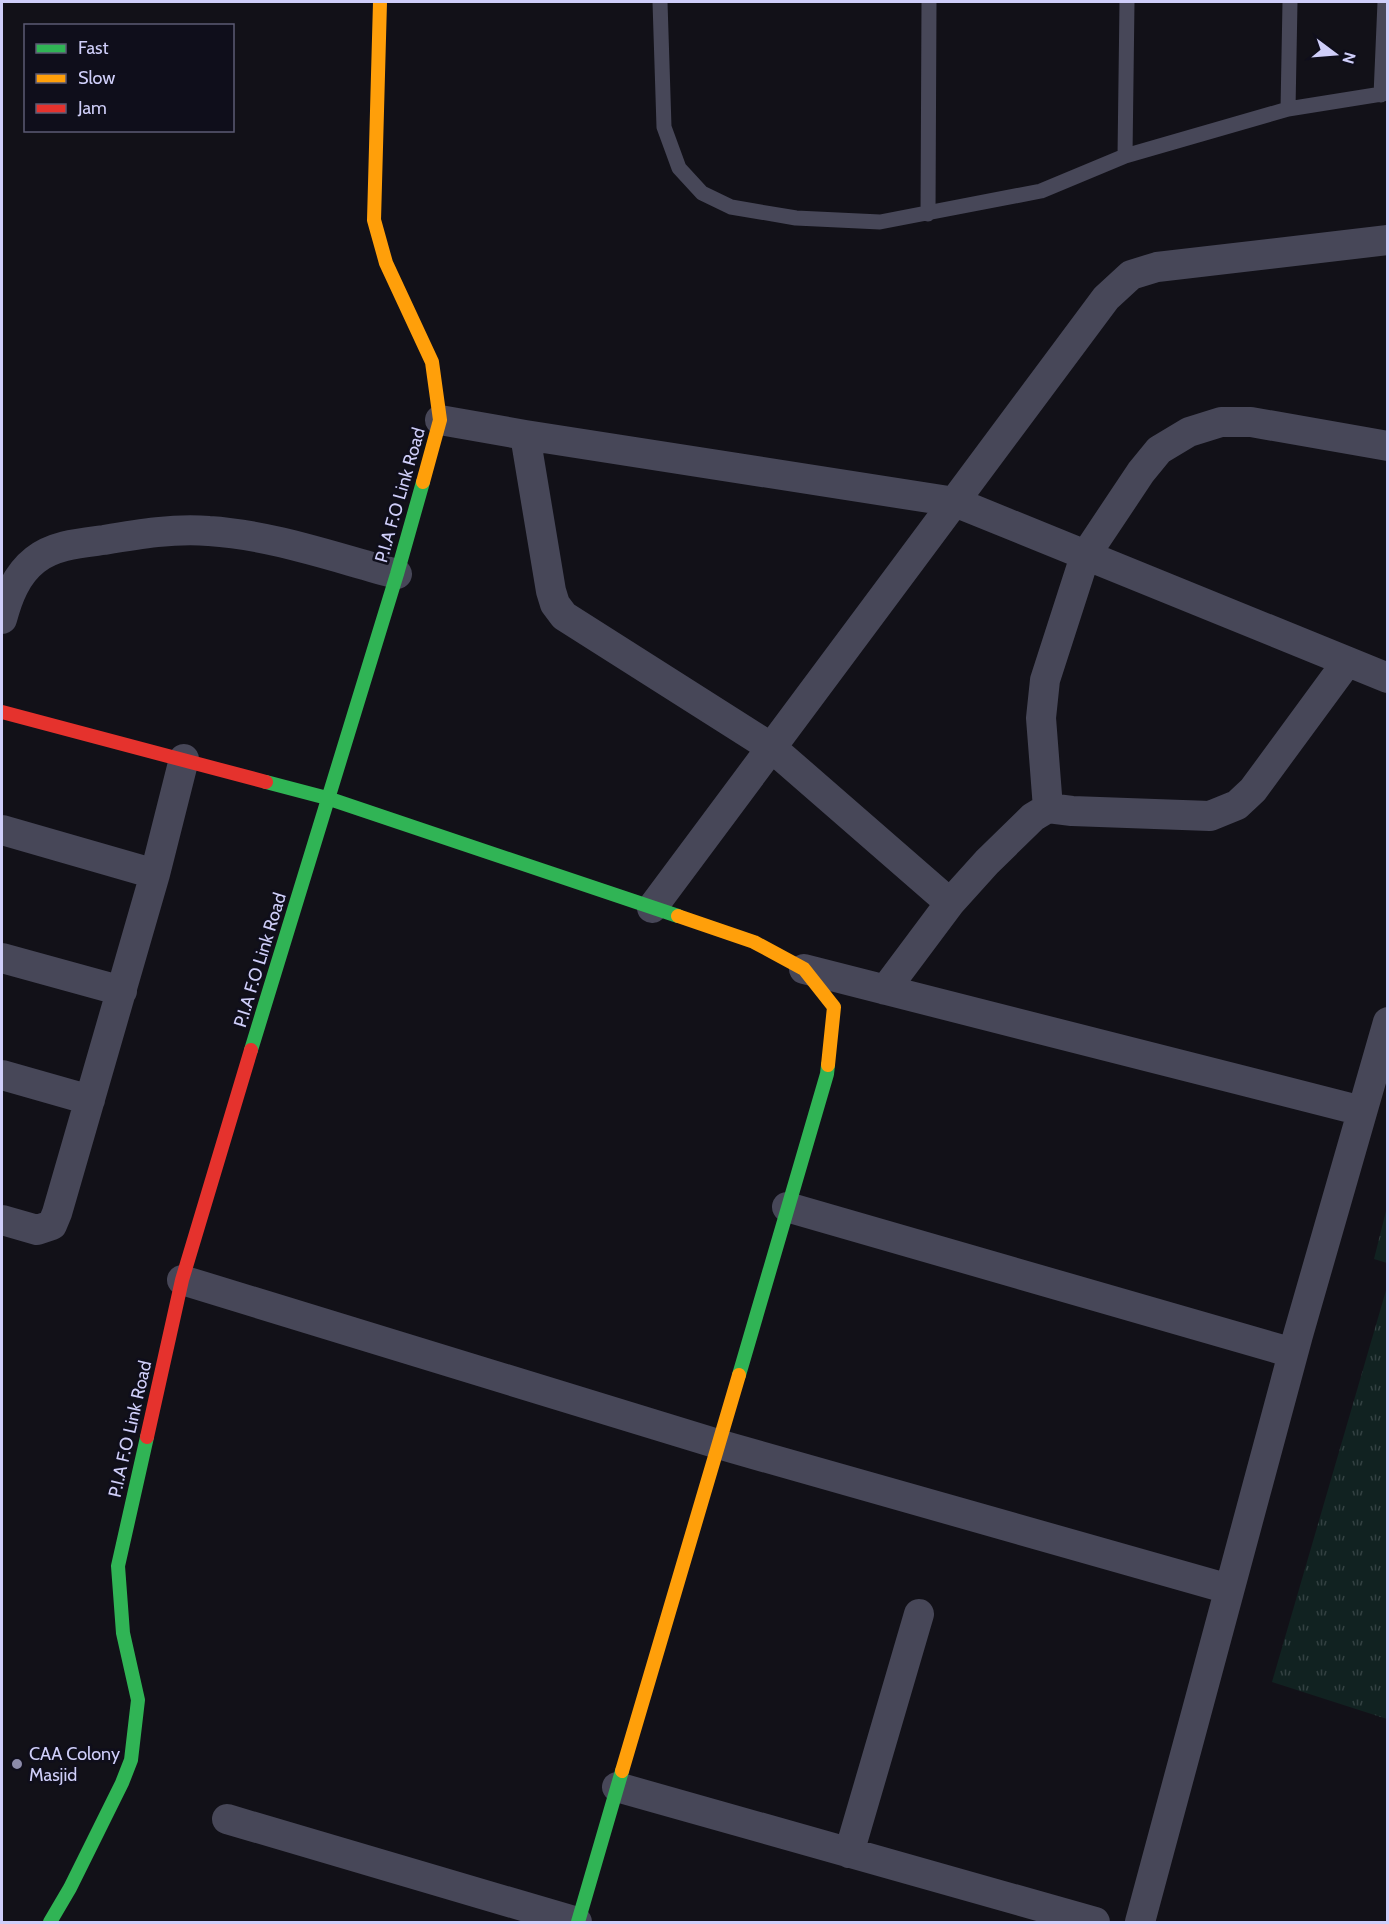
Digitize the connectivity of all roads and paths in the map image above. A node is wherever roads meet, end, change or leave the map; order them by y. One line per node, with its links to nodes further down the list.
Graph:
1 (380, 2): 12 (street, P.I.A F.O Link Road)
2 (660, 2): 10 (lane)
3 (929, 2): 10 (lane)
4 (1127, 2): 9 (lane)
5 (1290, 2): 8 (lane)
6 (1385, 2): 7 (lane)
7 (1384, 94): 8 (lane)
8 (1288, 109): 9 (lane)
9 (1125, 156): 10 (lane)
10 (928, 214)
11 (1388, 240): 15 (street)
12 (440, 420): 13 (street); 17 (street, P.I.A F.O Link Road)
13 (525, 435): 15 (street); 22 (street)
14 (1388, 446): 16 (street)
15 (954, 502): 16 (street); 22 (street)
16 (1085, 556): 19 (street); 25 (street)
17 (397, 574): 18 (street); 24 (street, P.I.A F.O Link Road)
18 (2, 619)
19 (1347, 662): 20 (street); 25 (street)
20 (1386, 670)
21 (2, 712): 23 (street)
22 (772, 748): 28 (street); 29 (street)
23 (184, 759): 24 (street); 27 (street)
24 (327, 798): 29 (street); 40 (street, P.I.A F.O Link Road)
25 (1048, 808): 28 (street)
26 (2, 830): 27 (street)
27 (155, 874): 33 (street)
28 (950, 903): 32 (street)
29 (652, 908): 31 (street)
30 (2, 958): 33 (street)
31 (804, 969): 32 (street); 38 (street)
32 (885, 990): 37 (street)
33 (122, 991): 36 (street)
34 (1388, 1022): 37 (street)
35 (2, 1075): 36 (street)
36 (90, 1101): 39 (street)
37 (1362, 1111): 41 (street)
38 (787, 1207): 41 (street); 42 (street)
39 (2, 1220)
40 (182, 1280): 42 (street); 48 (street, P.I.A F.O Link Road)
41 (1293, 1353): 43 (street)
42 (718, 1444): 43 (street); 45 (street)
43 (1230, 1589): 51 (street)
44 (919, 1614): 47 (street)
45 (617, 1787): 47 (street); 49 (street)
46 (227, 1819): 49 (street)
47 (849, 1853): 50 (street)
48 (50, 1923)
49 (578, 1923)
50 (1095, 1923)
51 (1140, 1923)

